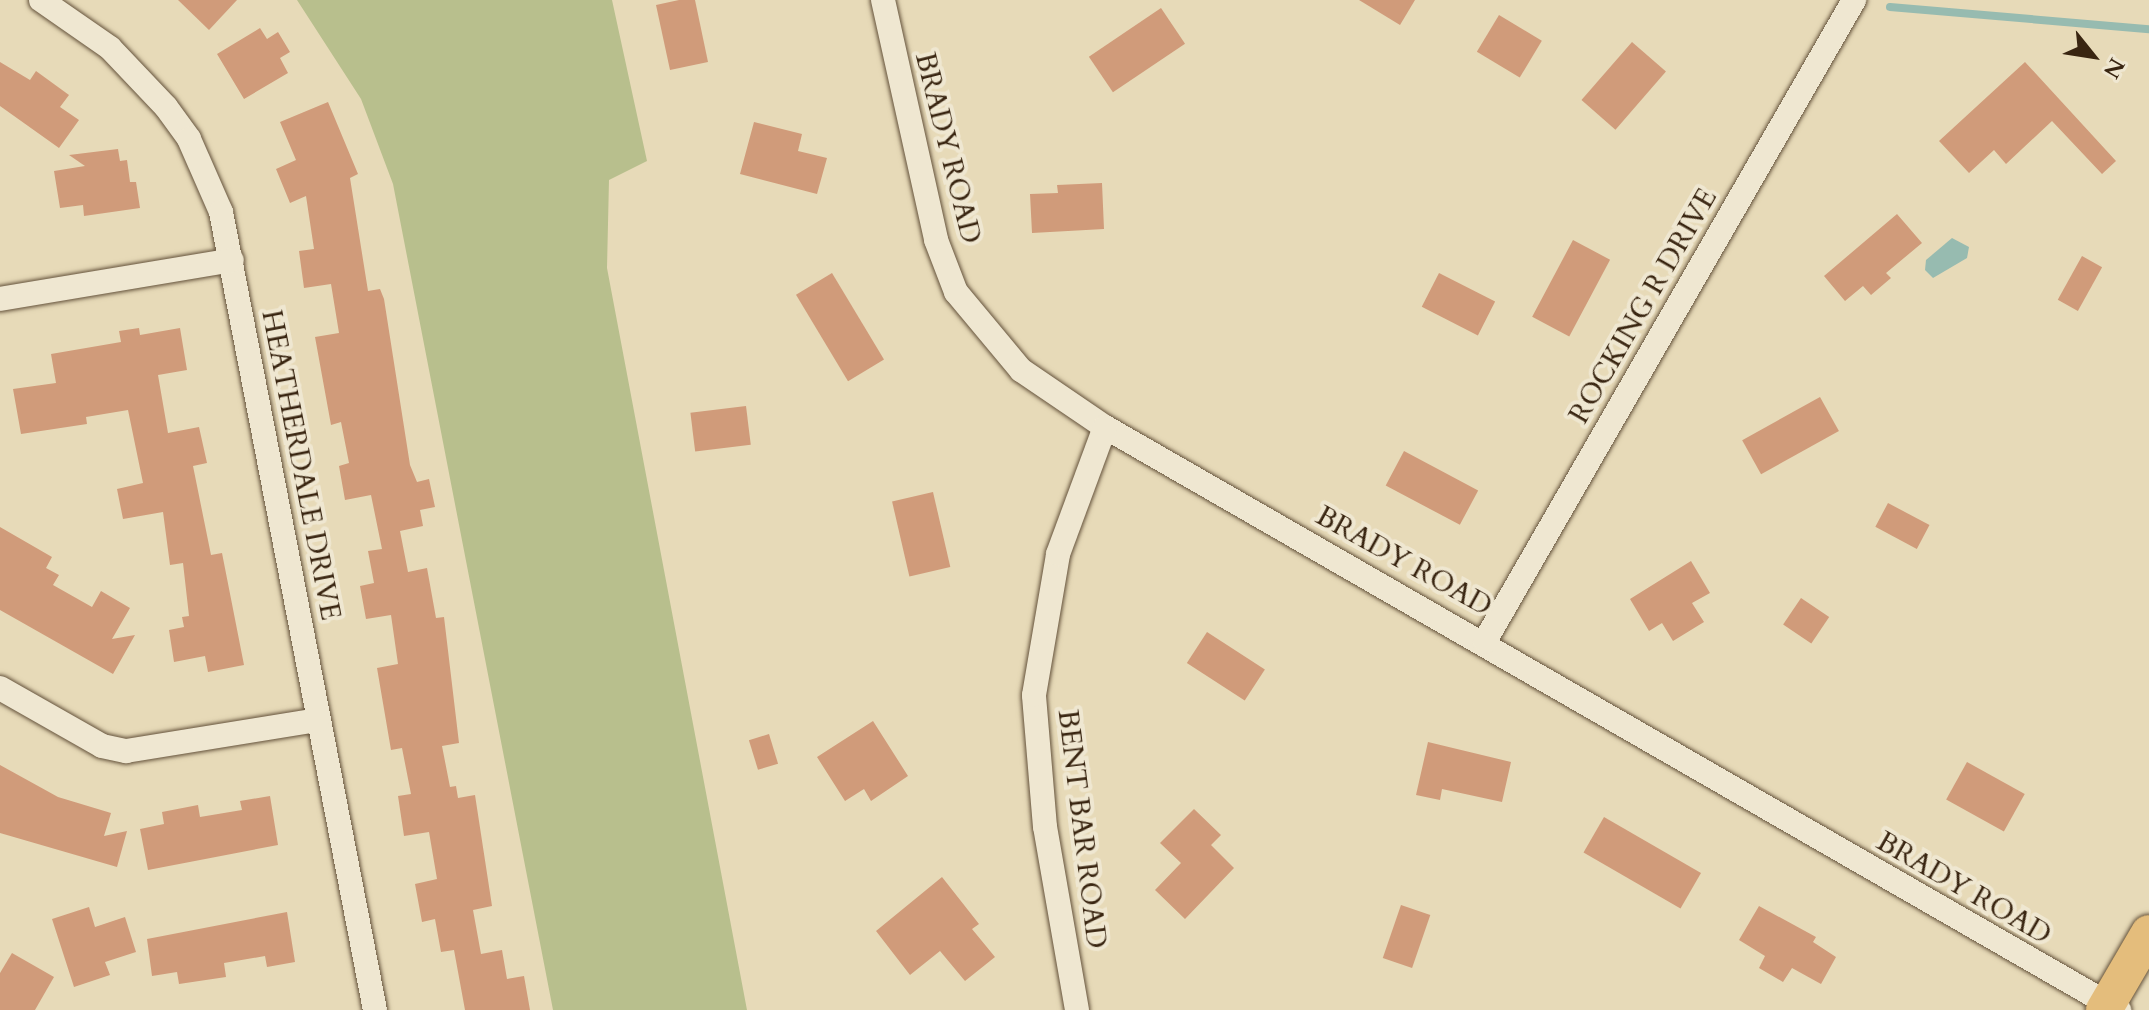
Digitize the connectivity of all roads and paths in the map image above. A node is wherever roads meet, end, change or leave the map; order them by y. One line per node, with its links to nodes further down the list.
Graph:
1 (41, 0): 4 (street, HEATHERDALE DRIVE)
2 (1854, 0): 7 (street, ROCKING R DRIVE)
3 (888, 2): 6 (street, BRADY ROAD)
4 (232, 260): 5 (street); 9 (street, HEATHERDALE DRIVE)
5 (0, 299)
6 (1105, 427): 7 (street, BRADY ROAD); 13 (street, BENT BAR ROAD)
7 (1485, 641): 11 (street, BRADY ROAD)
8 (0, 688): 9 (street)
9 (318, 720): 12 (street, HEATHERDALE DRIVE)
10 (2149, 933): 11 (main road)
11 (2110, 1008)
12 (375, 1010)
13 (1077, 1010)

